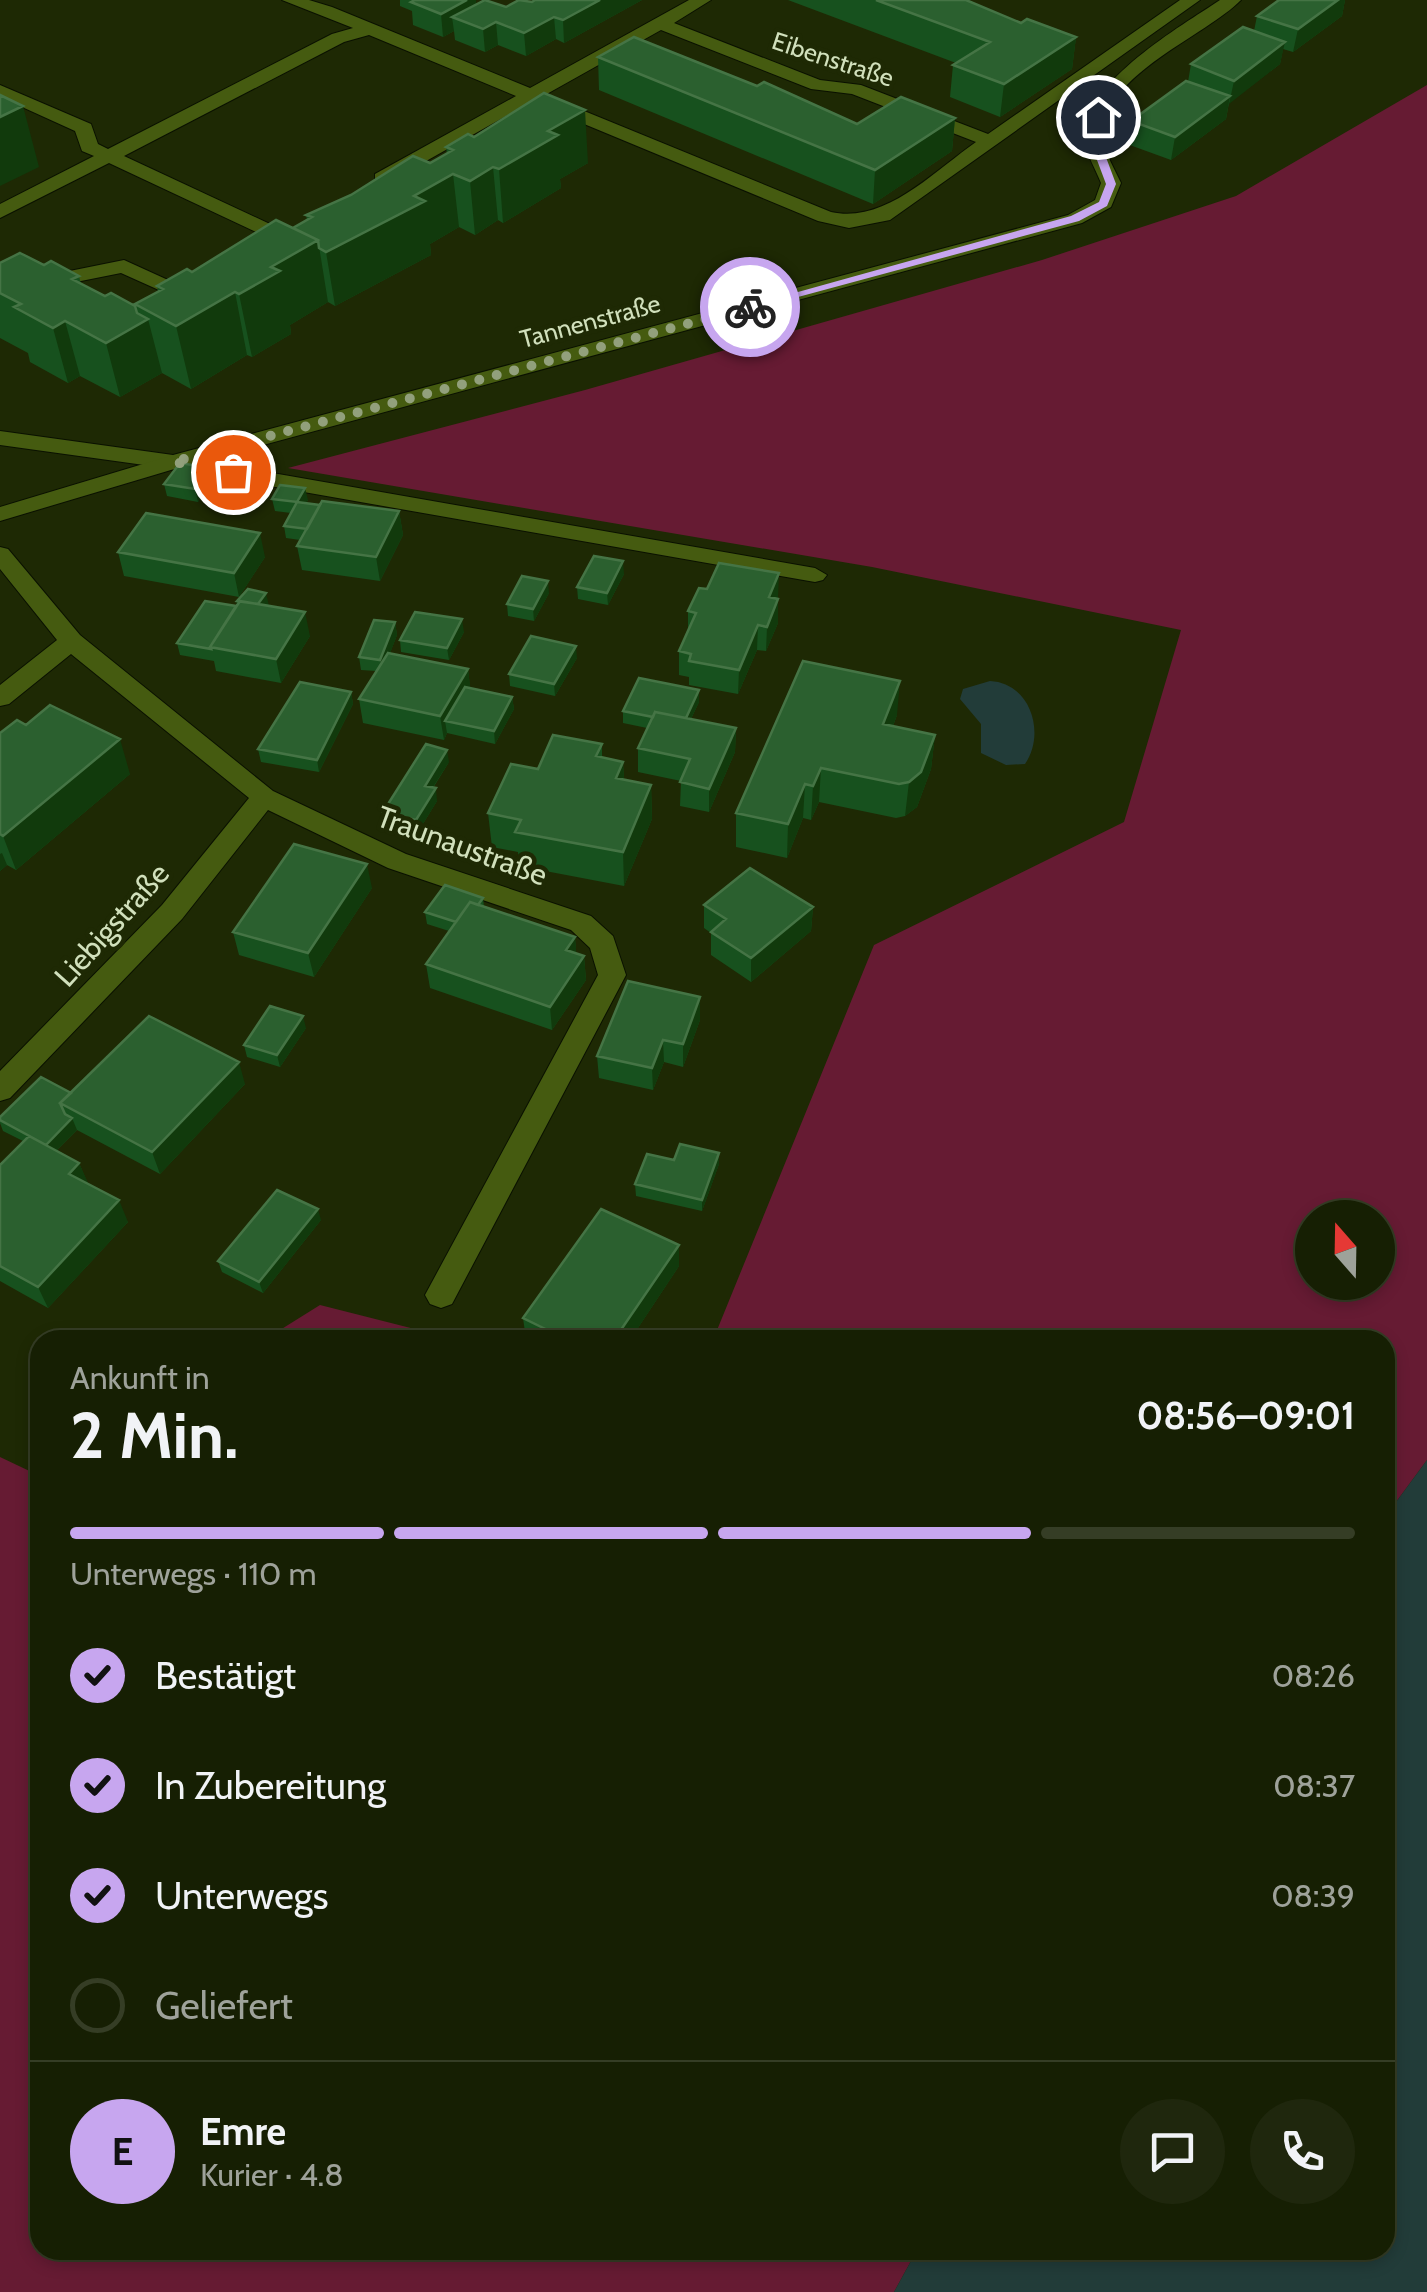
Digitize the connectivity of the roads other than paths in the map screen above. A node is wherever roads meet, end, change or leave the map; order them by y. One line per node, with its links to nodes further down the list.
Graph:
1 (291, 0): 6 (street)
2 (346, 0): 6 (street)
3 (702, 0): 7 (street)
4 (1191, 0): 10 (street)
5 (1232, 0): 11 (street, Tannenstraße)
6 (326, 10): 8 (street); 9 (street)
7 (660, 23): 13 (street); 14 (street, Eibenstraße)
8 (370, 30): 9 (street); 13 (street)
9 (338, 38): 15 (street)
10 (1099, 56): 11 (street); 14 (street)
11 (1137, 70): 22 (street, Tannenstraße)
12 (0, 90): 15 (street)
13 (528, 95): 14 (street); 16 (street)
14 (992, 142)
15 (108, 156): 17 (street); 18 (street)
16 (363, 188)
17 (0, 212)
18 (280, 236)
19 (212, 274): 20 (street)
20 (0, 297)
21 (0, 438): 22 (street)
22 (173, 462): 23 (street, Tannenstraße); 25 (street)
23 (0, 514)
24 (0, 554): 26 (street, Traunaustraße)
25 (815, 575)
26 (70, 641): 27 (street); 28 (street, Traunaustraße)
27 (0, 698)
28 (264, 797): 29 (street, Liebigstraße); 30 (street, Traunaustraße)
29 (0, 1090)
30 (441, 1294)

